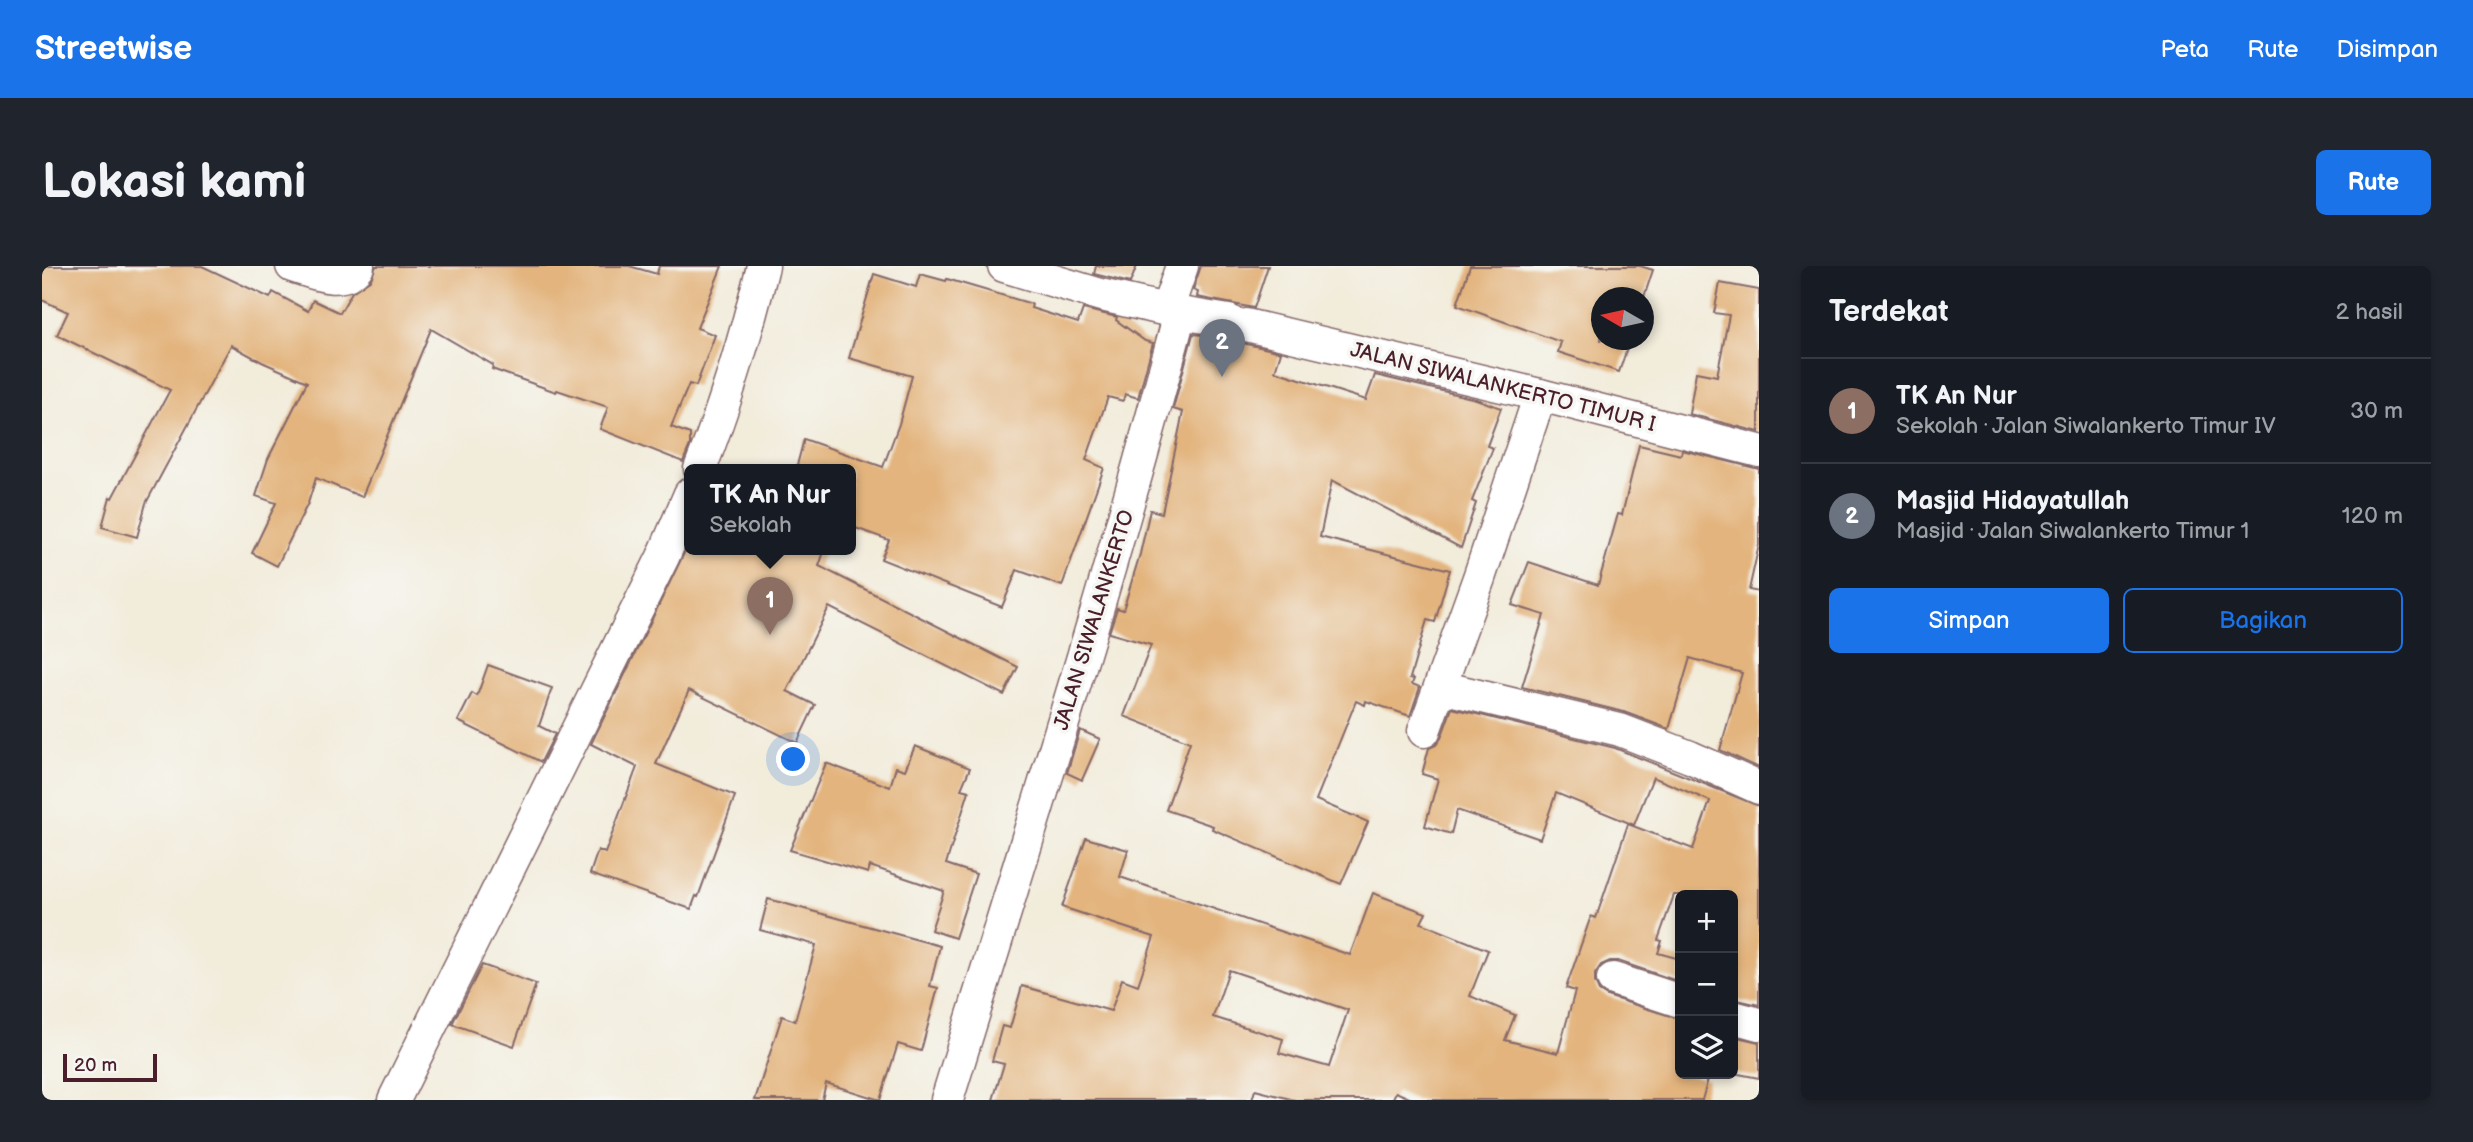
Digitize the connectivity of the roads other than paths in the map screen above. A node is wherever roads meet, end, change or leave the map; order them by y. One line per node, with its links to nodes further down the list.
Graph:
1 (292, 266): 2 (street)
2 (358, 266)
3 (764, 266): 9 (street)
4 (1004, 266): 6 (street)
5 (1182, 266): 6 (street, JALAN SIWALANKERTO)
6 (1174, 312): 7 (street, JALAN SIWALANKERTO TIMUR I); 19 (street, JALAN SIWALANKERTO)
7 (1540, 395): 8 (street, JALAN SIWALANKERTO TIMUR I); 11 (street)
8 (1759, 451)
9 (702, 464)
10 (684, 508): 18 (street)
11 (1441, 687): 12 (street); 13 (street)
12 (1424, 732)
13 (1759, 788)
14 (1613, 979): 15 (street)
15 (1675, 999)
16 (1738, 1018): 17 (street)
17 (1759, 1024)
18 (394, 1100)
19 (947, 1100)

